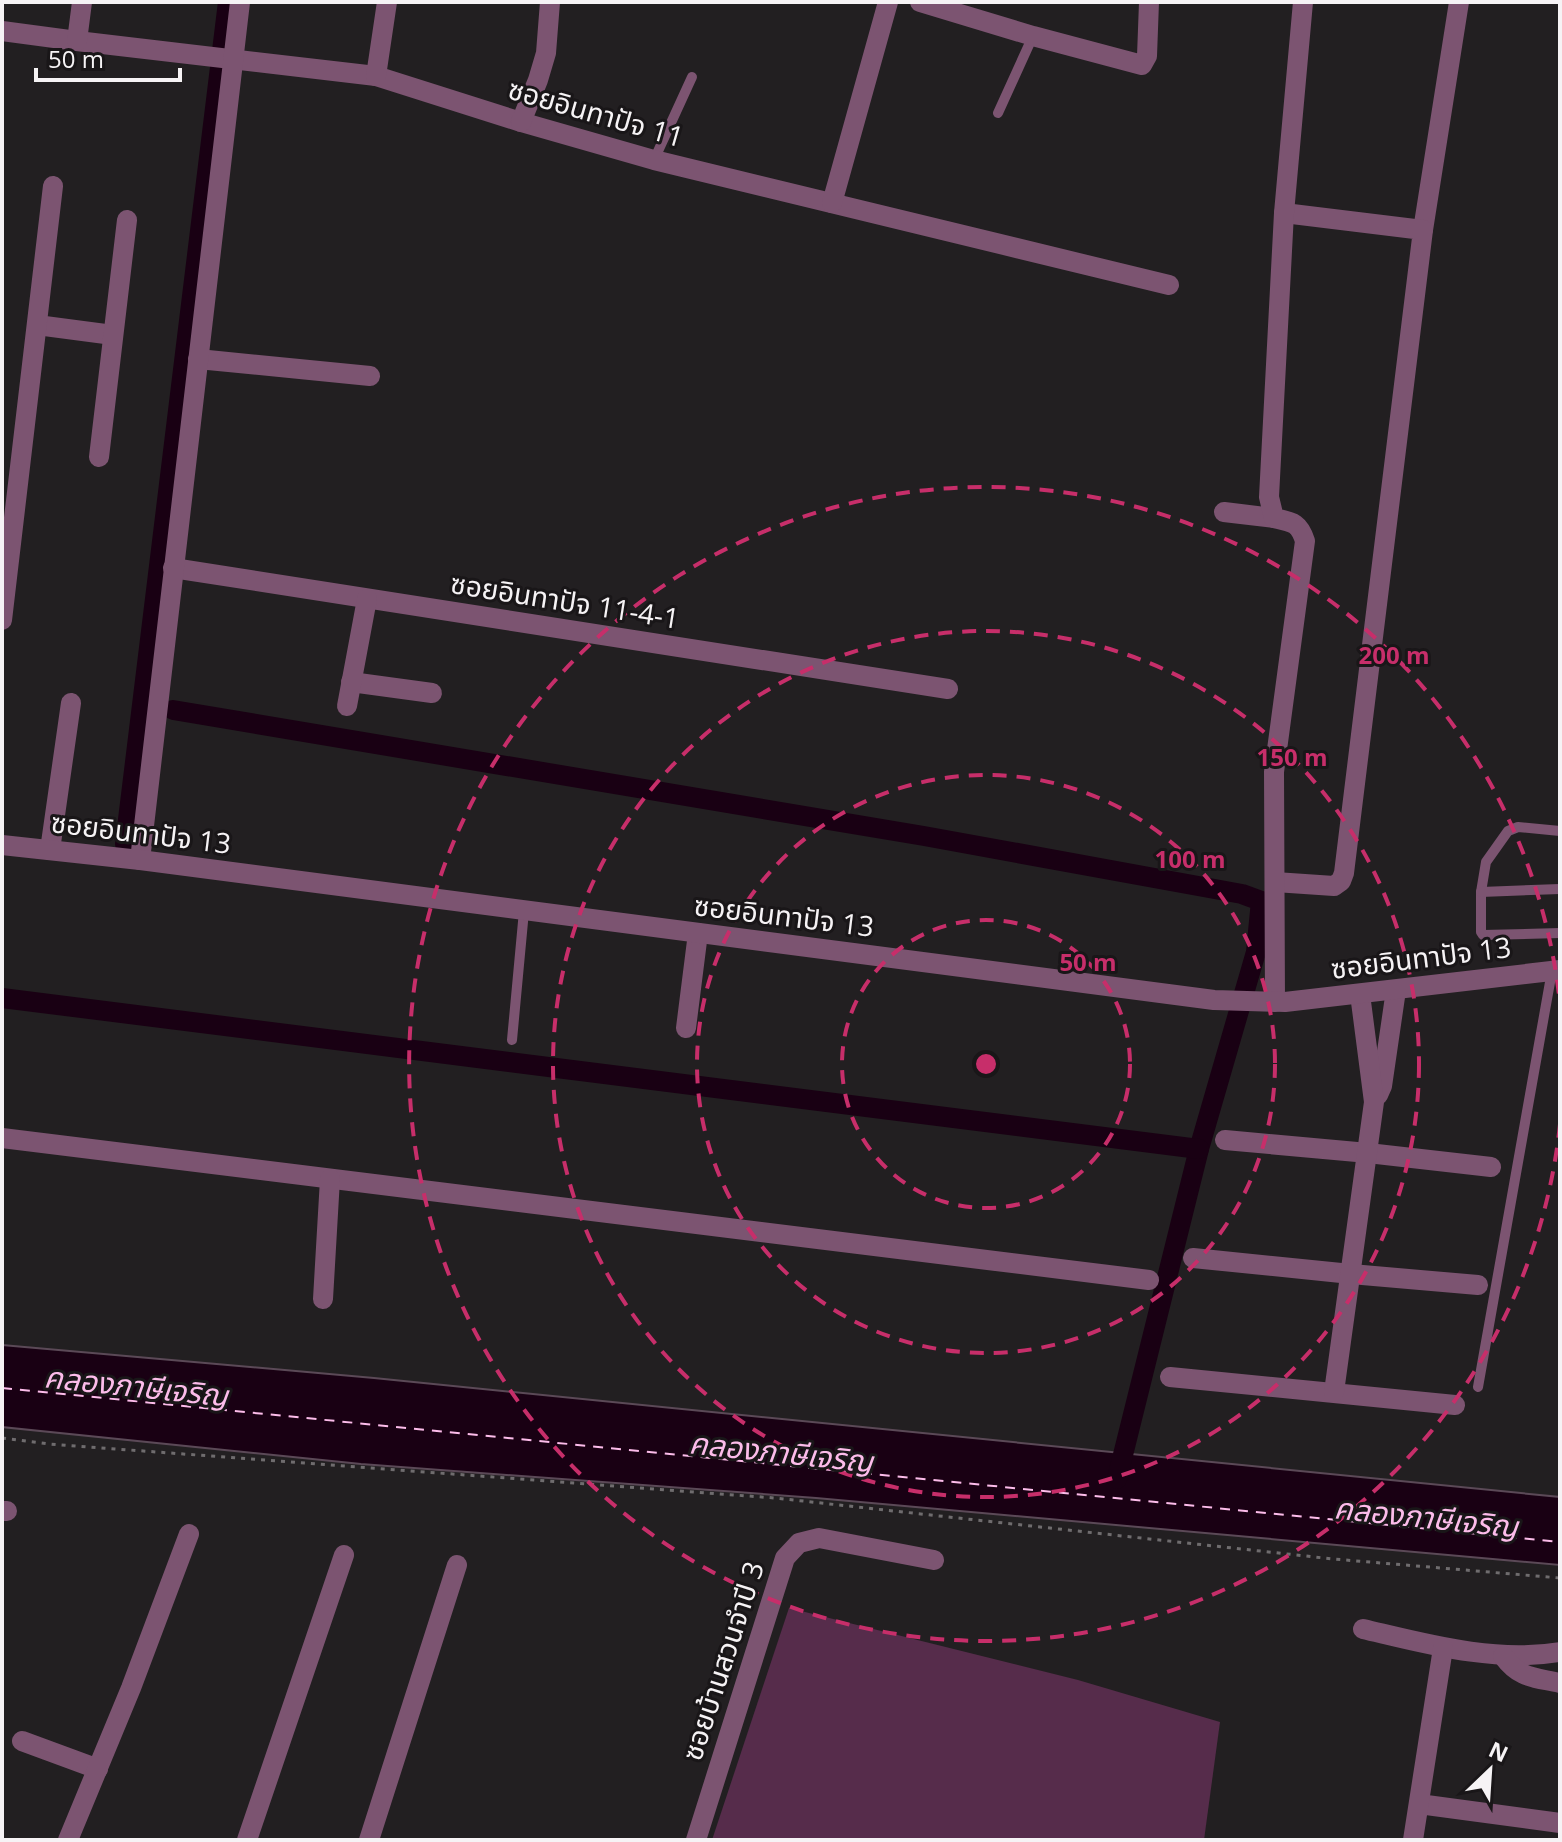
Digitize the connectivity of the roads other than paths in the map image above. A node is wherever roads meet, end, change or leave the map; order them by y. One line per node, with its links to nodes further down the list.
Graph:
1 (82, 2): 13 (street)
2 (240, 2): 14 (street)
3 (387, 2): 15 (street)
4 (550, 2): 18 (street)
5 (888, 2): 21 (street)
6 (920, 2): 10 (street)
7 (1149, 2): 12 (street)
8 (1303, 2): 22 (street)
9 (1459, 2): 24 (street)
10 (950, 6): 12 (street)
11 (2, 31): 13 (street, ซอยอินทาปัจ 11)
12 (1033, 36): 17 (lane)
13 (77, 41): 14 (street, ซอยอินทาปัจ 11)
14 (228, 59): 15 (street, ซอยอินทาปัจ 11); 28 (street)
15 (376, 76): 18 (street, ซอยอินทาปัจ 11)
16 (692, 77): 19 (lane)
17 (998, 113)
18 (521, 122): 19 (street, ซอยอินทาปัจ 11)
19 (654, 160): 21 (street, ซอยอินทาปัจ 11)
20 (53, 186): 26 (street)
21 (832, 203): 25 (street, ซอยอินทาปัจ 11)
22 (1284, 213): 24 (street); 32 (street)
23 (127, 220): 27 (street)
24 (1423, 230): 45 (street)
25 (1169, 285)
26 (37, 325): 27 (street); 35 (street)
27 (113, 335): 30 (street)
28 (198, 359): 29 (street); 33 (street)
29 (370, 376)
30 (99, 457)
31 (1224, 512): 32 (street)
32 (1274, 518): 45 (street)
33 (173, 568): 34 (street, ซอยอินทาปัจ 11-4-1); 44 (street)
34 (367, 599): 36 (street); 37 (street, ซอยอินทาปัจ 11-4-1)
35 (2, 620)
36 (351, 682): 38 (street); 40 (street)
37 (948, 689)
38 (432, 693)
39 (71, 703): 43 (street)
40 (347, 706)
41 (1560, 831): 47 (lane)
42 (2, 845): 43 (street, ซอยอินทาปัจ 13)
43 (50, 850): 44 (street, ซอยอินทาปัจ 13)
44 (140, 860): 48 (street, ซอยอินทาปัจ 13)
45 (1275, 882): 54 (street)
46 (1560, 889): 47 (lane)
47 (1481, 892): 50 (lane)
48 (524, 911): 49 (street, ซอยอินทาปัจ 13); 56 (lane)
49 (698, 933): 54 (street, ซอยอินทาปัจ 13); 55 (street)
50 (1560, 933)
51 (1556, 971): 52 (street, ซอยอินทาปัจ 13); 69 (lane)
52 (1396, 990): 53 (street, ซอยอินทาปัจ 13); 57 (street)
53 (1360, 994): 54 (street, ซอยอินทาปัจ 13); 57 (street)
54 (1266, 1002)
55 (686, 1028)
56 (512, 1040)
57 (1374, 1102): 60 (street)
58 (2, 1138): 62 (street)
59 (1225, 1140): 60 (street)
60 (1368, 1153): 61 (street); 64 (street)
61 (1491, 1167)
62 (330, 1179): 65 (street); 67 (street)
63 (1193, 1258): 64 (street)
64 (1351, 1274): 66 (street); 70 (street)
65 (1149, 1280)
66 (1478, 1285)
67 (323, 1299)
68 (1170, 1377): 70 (street)
69 (1478, 1387)
70 (1334, 1392): 71 (street)
71 (1455, 1405)
72 (189, 1534): 82 (street)
73 (344, 1555): 86 (street)
74 (934, 1560): 88 (street, ซอยบ้านสวนจำปี 3)
75 (457, 1565): 87 (street)
76 (1363, 1629): 77 (street)
77 (1443, 1648): 79 (street); 83 (street)
78 (1560, 1652): 79 (street)
79 (1503, 1656): 80 (street)
80 (1560, 1683)
81 (22, 1741): 82 (street)
82 (98, 1769): 85 (street)
83 (1419, 1804): 84 (street); 89 (street)
84 (1560, 1823)
85 (68, 1840)
86 (247, 1840)
87 (369, 1840)
88 (696, 1840)
89 (1413, 1840)

